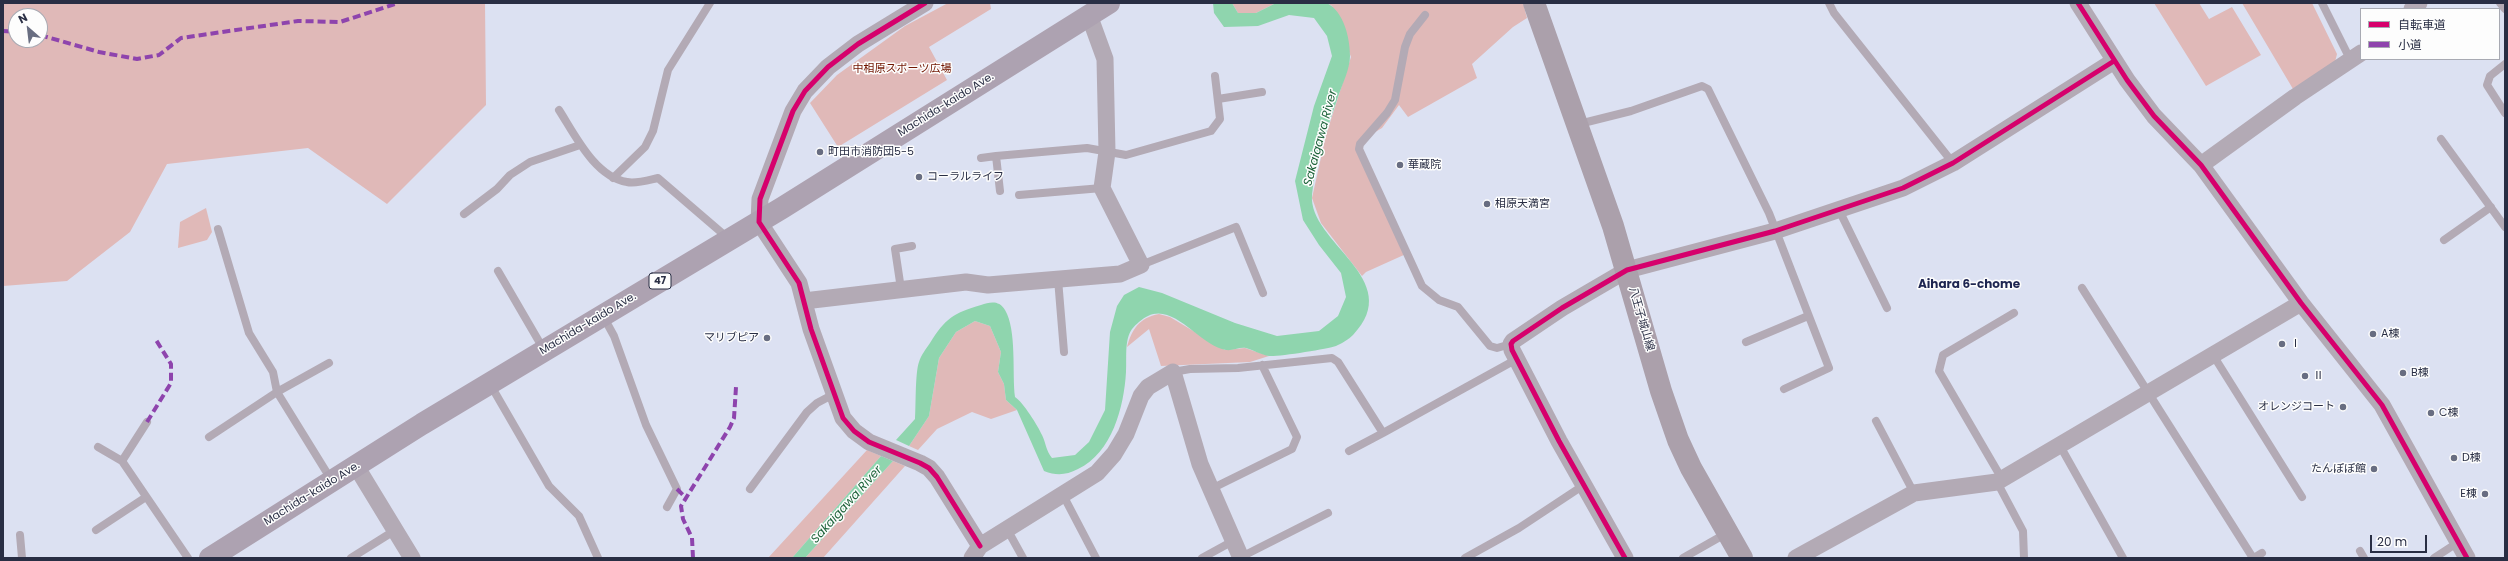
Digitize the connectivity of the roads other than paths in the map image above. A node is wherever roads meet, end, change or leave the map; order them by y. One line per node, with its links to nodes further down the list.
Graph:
1 (710, 3): 28 (lane)
2 (925, 3): 35 (street)
3 (1109, 3): 10 (main road, Machida-kaido Ave. / 47)
4 (1534, 3): 20 (main road, 八王子城山線)
5 (1829, 3): 26 (lane)
6 (2078, 3): 13 (street)
7 (2322, 3): 12 (lane)
8 (2500, 3): 9 (lane)
9 (2505, 9)
10 (1088, 15): 23 (street); 35 (main road, Machida-kaido Ave. / 47)
11 (1425, 15): 57 (lane)
12 (2356, 57): 27 (street)
13 (2114, 61): 26 (street); 27 (street)
14 (2505, 64): 19 (lane)
15 (1215, 76): 17 (lane)
16 (1262, 92): 17 (lane)
17 (1218, 99): 23 (lane)
18 (559, 110): 22 (lane)
19 (2505, 113)
20 (1576, 124): 38 (lane); 43 (main road, 八王子城山線)
21 (2441, 139): 32 (lane)
22 (580, 145): 28 (lane); 34 (lane)
23 (1107, 152): 24 (lane); 29 (street)
24 (996, 156): 25 (lane); 30 (lane)
25 (981, 158)
26 (1953, 163): 33 (street)
27 (2201, 165): 50 (street)
28 (613, 178): 39 (lane)
29 (1102, 188): 31 (lane); 42 (street)
30 (1000, 191)
31 (1019, 195)
32 (2491, 207): 36 (lane); 40 (lane)
33 (1839, 210): 38 (street); 51 (lane)
34 (464, 214)
35 (759, 222): 39 (main road, Machida-kaido Ave. / 47); 49 (street)
36 (2505, 227)
37 (218, 229): 65 (lane)
38 (1775, 231): 43 (street); 54 (lane)
39 (730, 240): 53 (main road, Machida-kaido Ave. / 47)
40 (2444, 240)
41 (912, 246): 47 (lane)
42 (1141, 265): 45 (street); 48 (lane)
43 (1627, 270): 57 (street); 91 (main road, 八王子城山線)
44 (498, 271): 56 (lane)
45 (1058, 280): 47 (street); 58 (lane)
46 (2082, 288): 66 (lane)
47 (901, 289): 49 (street)
48 (1263, 293)
49 (804, 301): 67 (street)
50 (2302, 303): 59 (street); 94 (street)
51 (1887, 308)
52 (2014, 313): 77 (lane)
53 (602, 316): 56 (main road, Machida-kaido Ave. / 47); 86 (lane)
54 (1808, 316): 55 (lane); 64 (lane)
55 (1746, 342)
56 (545, 350): 63 (main road, Machida-kaido Ave. / 47)
57 (1514, 351): 70 (lane); 79 (street)
58 (1064, 352)
59 (2213, 355): 66 (street); 85 (lane)
60 (330, 363): 65 (lane)
61 (1262, 365): 62 (lane); 70 (lane); 81 (lane)
62 (1173, 372): 81 (street); 83 (street)
63 (490, 383): 76 (main road, Machida-kaido Ave. / 47); 102 (lane)
64 (1784, 389)
65 (277, 392): 71 (lane); 78 (lane)
66 (2147, 393): 72 (street); 114 (lane)
67 (834, 394): 80 (lane); 95 (street)
68 (1876, 421): 82 (lane)
69 (147, 422): 75 (lane)
70 (1383, 433): 74 (lane)
71 (209, 437)
72 (2059, 444): 77 (street); 113 (lane)
73 (98, 447): 75 (lane)
74 (1349, 451)
75 (122, 461): 84 (lane)
76 (356, 466): 78 (main road, Machida-kaido Ave. / 47); 90 (street)
77 (1999, 480): 82 (street); 112 (lane)
78 (332, 482): 99 (main road, Machida-kaido Ave. / 47)
79 (1584, 485): 107 (lane); 108 (street)
80 (750, 489)
81 (1211, 489): 93 (street)
82 (1914, 493): 111 (street)
83 (1062, 495): 88 (street); 104 (lane)
84 (146, 497): 89 (lane); 98 (lane)
85 (2302, 497)
86 (667, 507)
87 (1328, 513): 106 (lane)
88 (1007, 529): 95 (street); 103 (lane)
89 (96, 530)
90 (394, 531): 100 (lane); 101 (street)
91 (1728, 533): 109 (lane); 110 (main road, 八王子城山線)
92 (20, 535): 97 (lane)
93 (1233, 541): 105 (lane); 106 (street)
94 (2457, 543): 115 (lane); 116 (street)
95 (976, 552)
96 (2262, 553): 114 (lane)
97 (22, 558)
98 (188, 558)
99 (210, 558)
100 (351, 558)
101 (412, 558)
102 (598, 558)
103 (1023, 558)
104 (1096, 558)
105 (1202, 558)
106 (1241, 558)
107 (1465, 558)
108 (1625, 558)
109 (1682, 558)
110 (1742, 558)
111 (1796, 558)
112 (2024, 558)
113 (2123, 558)
114 (2253, 558)
115 (2434, 558)
116 (2467, 558)

